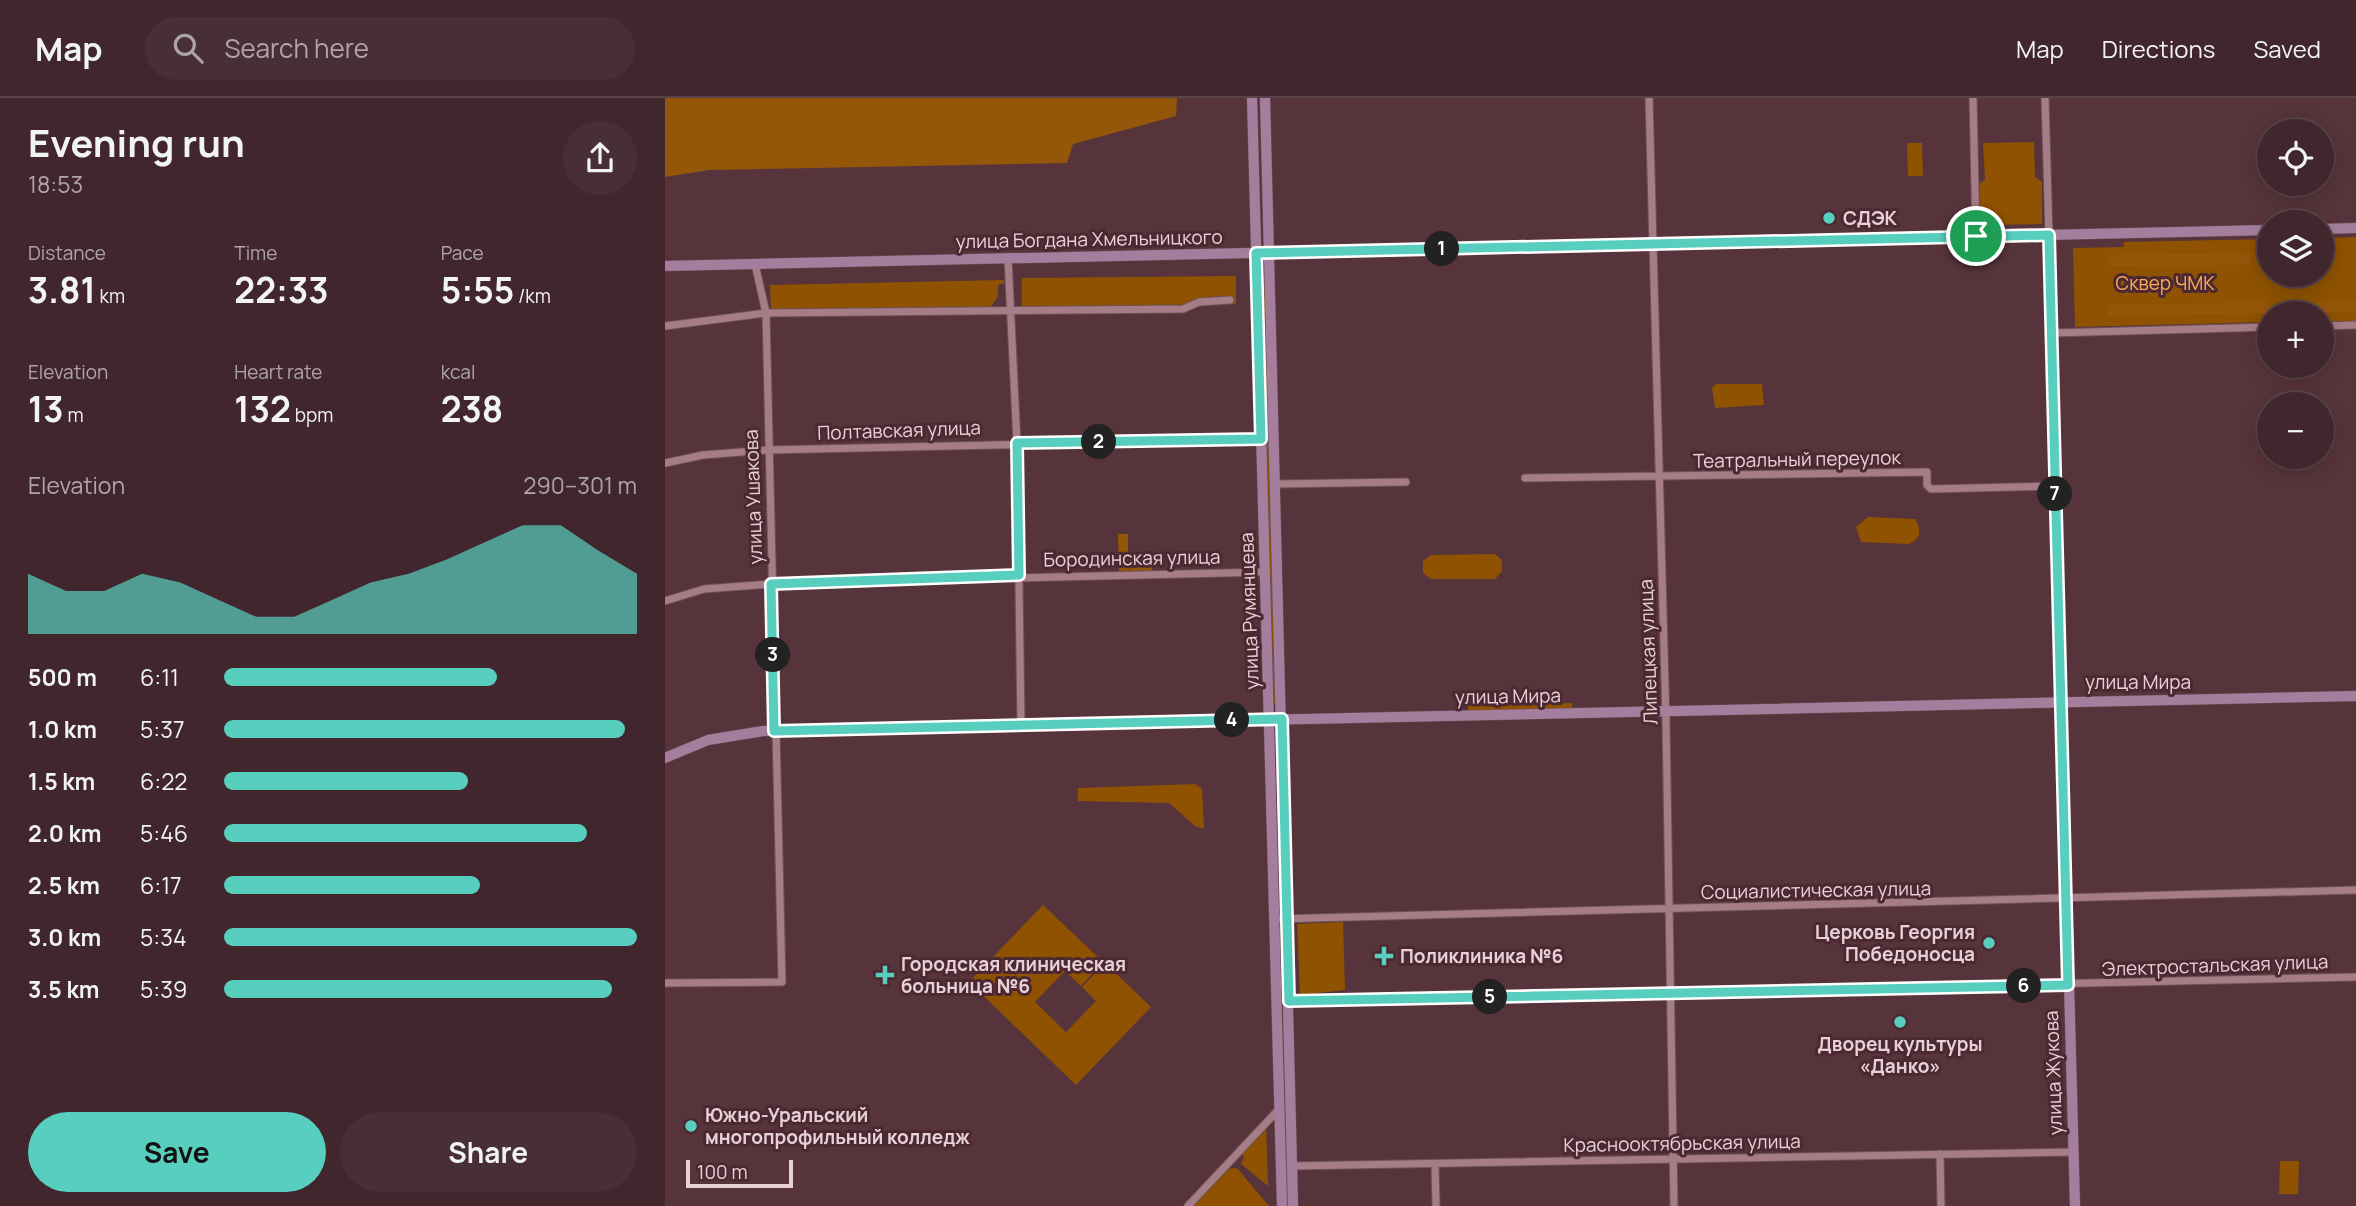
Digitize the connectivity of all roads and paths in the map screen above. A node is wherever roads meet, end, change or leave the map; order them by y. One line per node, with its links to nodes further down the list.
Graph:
1 (1252, 98): 12 (main road, улица Румянцева)
2 (1265, 98): 13 (main road, улица Румянцева)
3 (1649, 98): 11 (street, Липецкая улица)
4 (1973, 98): 10 (street)
5 (2045, 98): 9 (street, улица Жукова)
6 (2356, 228): 7 (main road)
7 (2334, 229)
8 (2257, 230): 9 (main road, улица Богдана Хмельницкого)
9 (2049, 235): 10 (main road, улица Богдана Хмельницкого); 24 (main road, улица Жукова)
10 (1976, 236): 11 (main road, улица Богдана Хмельницкого)
11 (1653, 244): 13 (main road, улица Богдана Хмельницкого); 29 (street, Липецкая улица)
12 (1256, 253): 13 (main road, улица Богдана Хмельницкого); 14 (main road, улица Богдана Хмельницкого); 25 (main road, улица Румянцева)
13 (1269, 253): 32 (main road, улица Румянцева)
14 (1008, 258): 15 (main road, улица Богдана Хмельницкого); 18 (street)
15 (755, 264): 16 (main road, улица Богдана Хмельницкого); 19 (street, улица Ушакова)
16 (665, 266)
17 (1230, 300): 18 (street)
18 (1009, 311): 19 (street); 26 (street)
19 (766, 313): 21 (street); 27 (street, улица Ушакова)
20 (2356, 325): 22 (street)
21 (665, 326)
22 (2334, 326)
23 (2257, 327): 24 (street)
24 (2051, 332): 33 (main road, улица Жукова)
25 (1261, 439): 26 (street, Полтавская улица); 34 (main road, улица Румянцева)
26 (1017, 443): 27 (street, Полтавская улица); 35 (street)
27 (767, 450): 28 (street, Полтавская улица); 36 (street, улица Ушакова)
28 (665, 463)
29 (1658, 477): 30 (street, Театральный переулок); 33 (street, Театральный переулок); 40 (street, Липецкая улица)
30 (1525, 478)
31 (1406, 482): 32 (street)
32 (1275, 484): 42 (main road, улица Румянцева)
33 (2055, 486): 39 (main road, улица Жукова)
34 (1265, 572): 35 (street, Бородинская улица); 41 (main road, улица Румянцева)
35 (1019, 575): 36 (street, Бородинская улица); 43 (street)
36 (771, 584): 37 (street, Бородинская улица); 44 (street, улица Ушакова)
37 (665, 601)
38 (2356, 696): 39 (main road, улица Мира)
39 (2061, 701): 40 (main road, улица Мира); 47 (main road, улица Жукова)
40 (1665, 710): 42 (main road, улица Мира); 48 (street, Липецкая улица)
41 (1271, 719): 42 (main road, улица Мира); 43 (main road, улица Мира); 50 (main road, улица Румянцева)
42 (1282, 719): 49 (main road, улица Румянцева)
43 (1021, 725): 44 (main road, улица Мира)
44 (774, 731): 45 (main road, улица Мира); 52 (street, улица Ушакова)
45 (665, 758)
46 (2356, 890): 47 (street, Социалистическая улица)
47 (2066, 900): 48 (street, Социалистическая улица); 53 (main road, улица Жукова)
48 (1669, 909): 49 (street, Социалистическая улица); 54 (street, Липецкая улица)
49 (1287, 918): 50 (street, Социалистическая улица); 55 (main road, улица Румянцева)
50 (1276, 919): 56 (main road, улица Румянцева)
51 (2356, 977): 53 (street, Электростальская улица)
52 (665, 983)
53 (2068, 985): 54 (street, Электростальская улица); 58 (main road, улица Жукова)
54 (1671, 994): 55 (street, Электростальская улица); 60 (street, Липецкая улица)
55 (1289, 1001): 56 (street, Электростальская улица); 62 (main road, улица Румянцева)
56 (1278, 1002): 57 (main road, улица Румянцева)
57 (1280, 1108): 63 (street); 64 (main road, улица Румянцева)
58 (2074, 1152): 59 (street, Краснооктябрьская улица); 69 (main road, улица Жукова)
59 (1940, 1154): 60 (street, Краснооктябрьская улица); 68 (street)
60 (1673, 1159): 61 (street, Краснооктябрьская улица); 67 (street, Липецкая улица)
61 (1435, 1164): 62 (street, Краснооктябрьская улица); 66 (street)
62 (1291, 1166): 65 (main road, улица Румянцева)
63 (1188, 1206)
64 (1282, 1206)
65 (1293, 1206)
66 (1436, 1206)
67 (1674, 1206)
68 (1941, 1206)
69 (2075, 1206)

